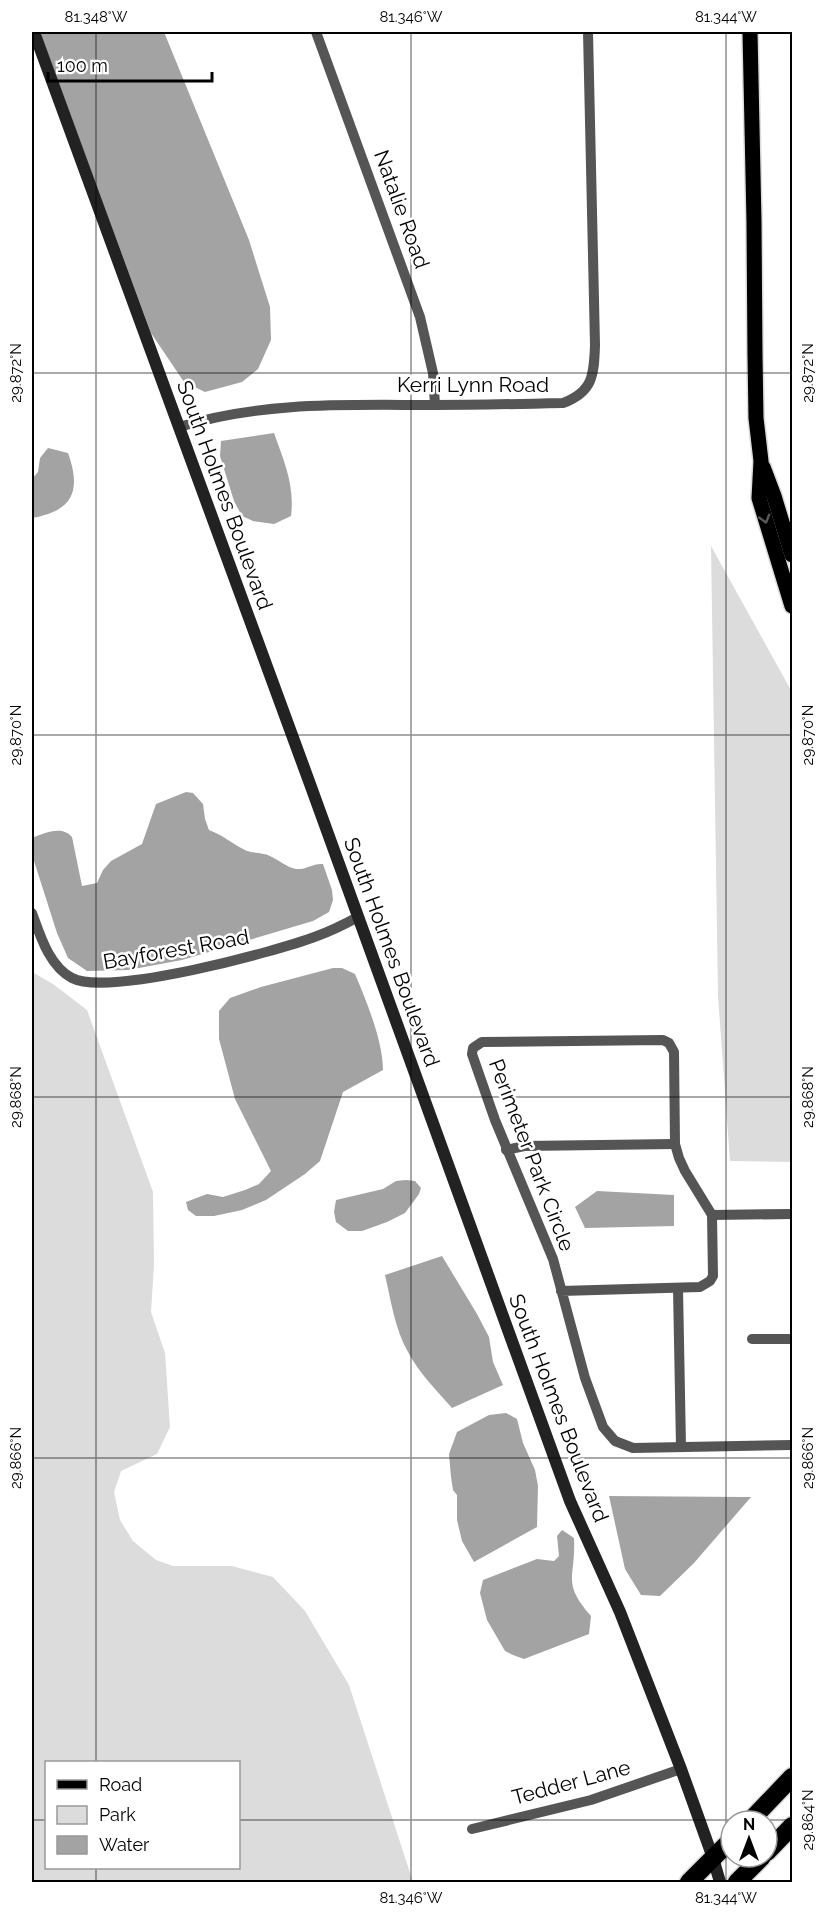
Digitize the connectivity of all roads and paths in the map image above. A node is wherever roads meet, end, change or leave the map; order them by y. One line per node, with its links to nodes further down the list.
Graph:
1 (34, 32): 6 (main road, South Holmes Boulevard)
2 (316, 32): 5 (street, Natalie Road)
3 (588, 32): 5 (street, Kerri Lynn Road)
4 (750, 32): 7 (main road)
5 (435, 405): 6 (street, Kerri Lynn Road)
6 (179, 427): 11 (main road, South Holmes Boulevard)
7 (761, 461): 8 (main road); 9 (main road, one-way to 9)
8 (792, 555)
9 (792, 606)
10 (32, 913): 11 (street, Bayforest Road)
11 (358, 917): 22 (main road, South Holmes Boulevard)
12 (675, 1144): 13 (street); 13 (street, Perimeter Park Circle); 15 (street, Perimeter Park Circle)
13 (506, 1150): 17 (street, Perimeter Park Circle)
14 (792, 1214): 15 (street)
15 (712, 1215): 16 (street)
16 (678, 1288): 17 (street); 21 (street)
17 (561, 1291): 21 (street, Perimeter Park Circle)
18 (752, 1339): 19 (street)
19 (792, 1339)
20 (792, 1445): 21 (street, Perimeter Park Circle)
21 (681, 1447)
22 (681, 1769): 26 (street, Tedder Lane); 29 (main road, South Holmes Boulevard)
23 (792, 1777): 24 (highway)
24 (761, 1809)
25 (792, 1826): 27 (highway)
26 (472, 1830)
27 (779, 1840)
28 (719, 1852): 29 (highway)
29 (713, 1858): 31 (highway); 32 (main road, South Holmes Boulevard)
30 (750, 1869): 33 (highway)
31 (689, 1882)
32 (720, 1882)
33 (737, 1882)

